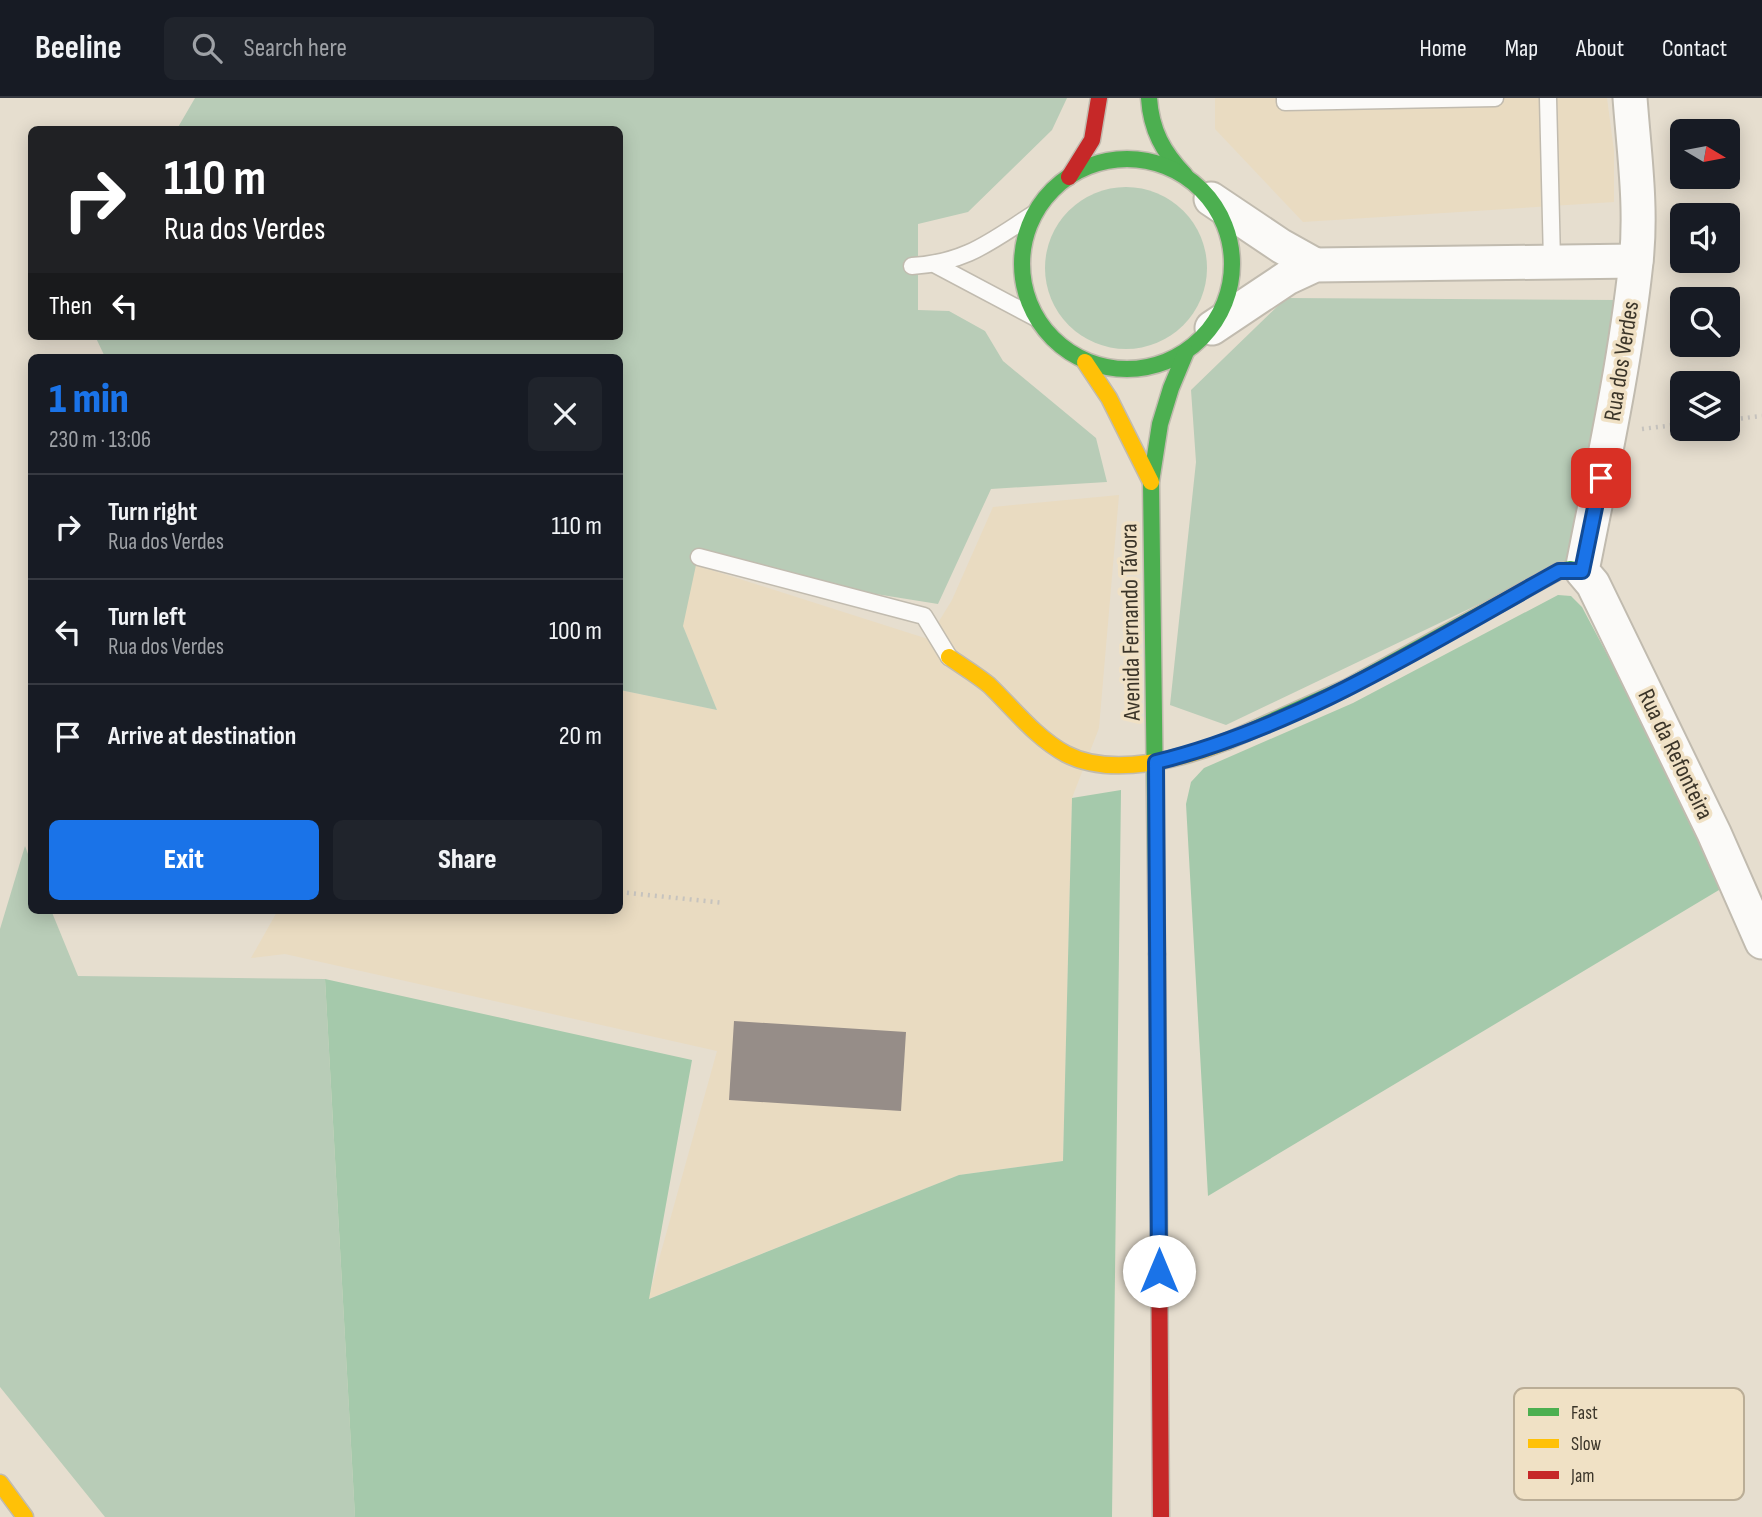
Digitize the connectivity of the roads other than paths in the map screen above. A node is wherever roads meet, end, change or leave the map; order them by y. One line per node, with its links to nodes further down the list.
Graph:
1 (1099, 98): 8 (main road)
2 (1149, 98): 7 (main road)
3 (1285, 98): 4 (lane)
4 (1495, 98)
5 (1548, 98): 11 (lane)
6 (1630, 98): 12 (street, Rua dos Verdes)
7 (1185, 175): 8 (main road); 9 (main road)
8 (1069, 177): 10 (main road)
9 (1210, 199): 14 (street); 17 (main road)
10 (1035, 213): 13 (lane); 16 (main road)
11 (1552, 261): 12 (street); 14 (street)
12 (1636, 261): 22 (street, Rua dos Verdes)
13 (936, 265): 15 (lane); 16 (lane)
14 (1315, 265): 17 (street)
15 (912, 266)
16 (1036, 318): 19 (main road)
17 (1212, 328): 18 (main road)
18 (1186, 352): 19 (main road); 20 (main road, Avenida Fernando Távora)
19 (1085, 362): 20 (main road, Avenida Fernando Távora)
20 (1151, 482): 24 (main road, Avenida Fernando Távora)
21 (699, 557): 23 (lane)
22 (1582, 571): 24 (main road); 25 (street, Rua da Refonteira)
23 (948, 657): 24 (main road)
24 (1156, 762): 28 (main road, Avenida Fernando Távora)
25 (1762, 942)
26 (0, 1483): 27 (main road)
27 (25, 1517)
28 (1161, 1517)

